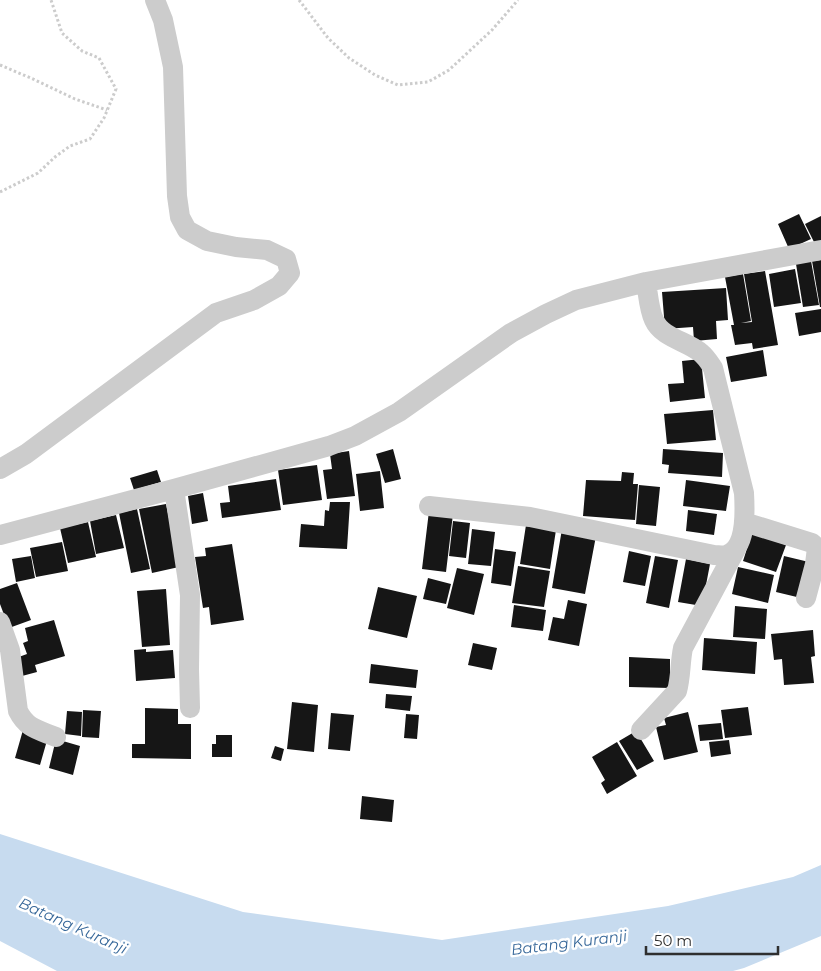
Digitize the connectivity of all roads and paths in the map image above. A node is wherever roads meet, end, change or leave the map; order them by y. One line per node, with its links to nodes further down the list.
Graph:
1 (51, 0): 6 (path)
2 (155, 0): 10 (street)
3 (299, 0): 4 (path)
4 (518, 0)
5 (0, 65): 6 (path)
6 (107, 110): 7 (path)
7 (0, 192)
8 (821, 250): 9 (street)
9 (646, 282): 11 (street); 13 (street)
10 (0, 469)
11 (174, 489): 14 (street); 18 (street)
12 (429, 506): 15 (street)
13 (744, 522): 15 (street); 16 (street)
14 (0, 535)
15 (736, 550): 19 (street)
16 (806, 598)
17 (0, 622): 20 (street)
18 (190, 708)
19 (641, 730)
20 (56, 737)

